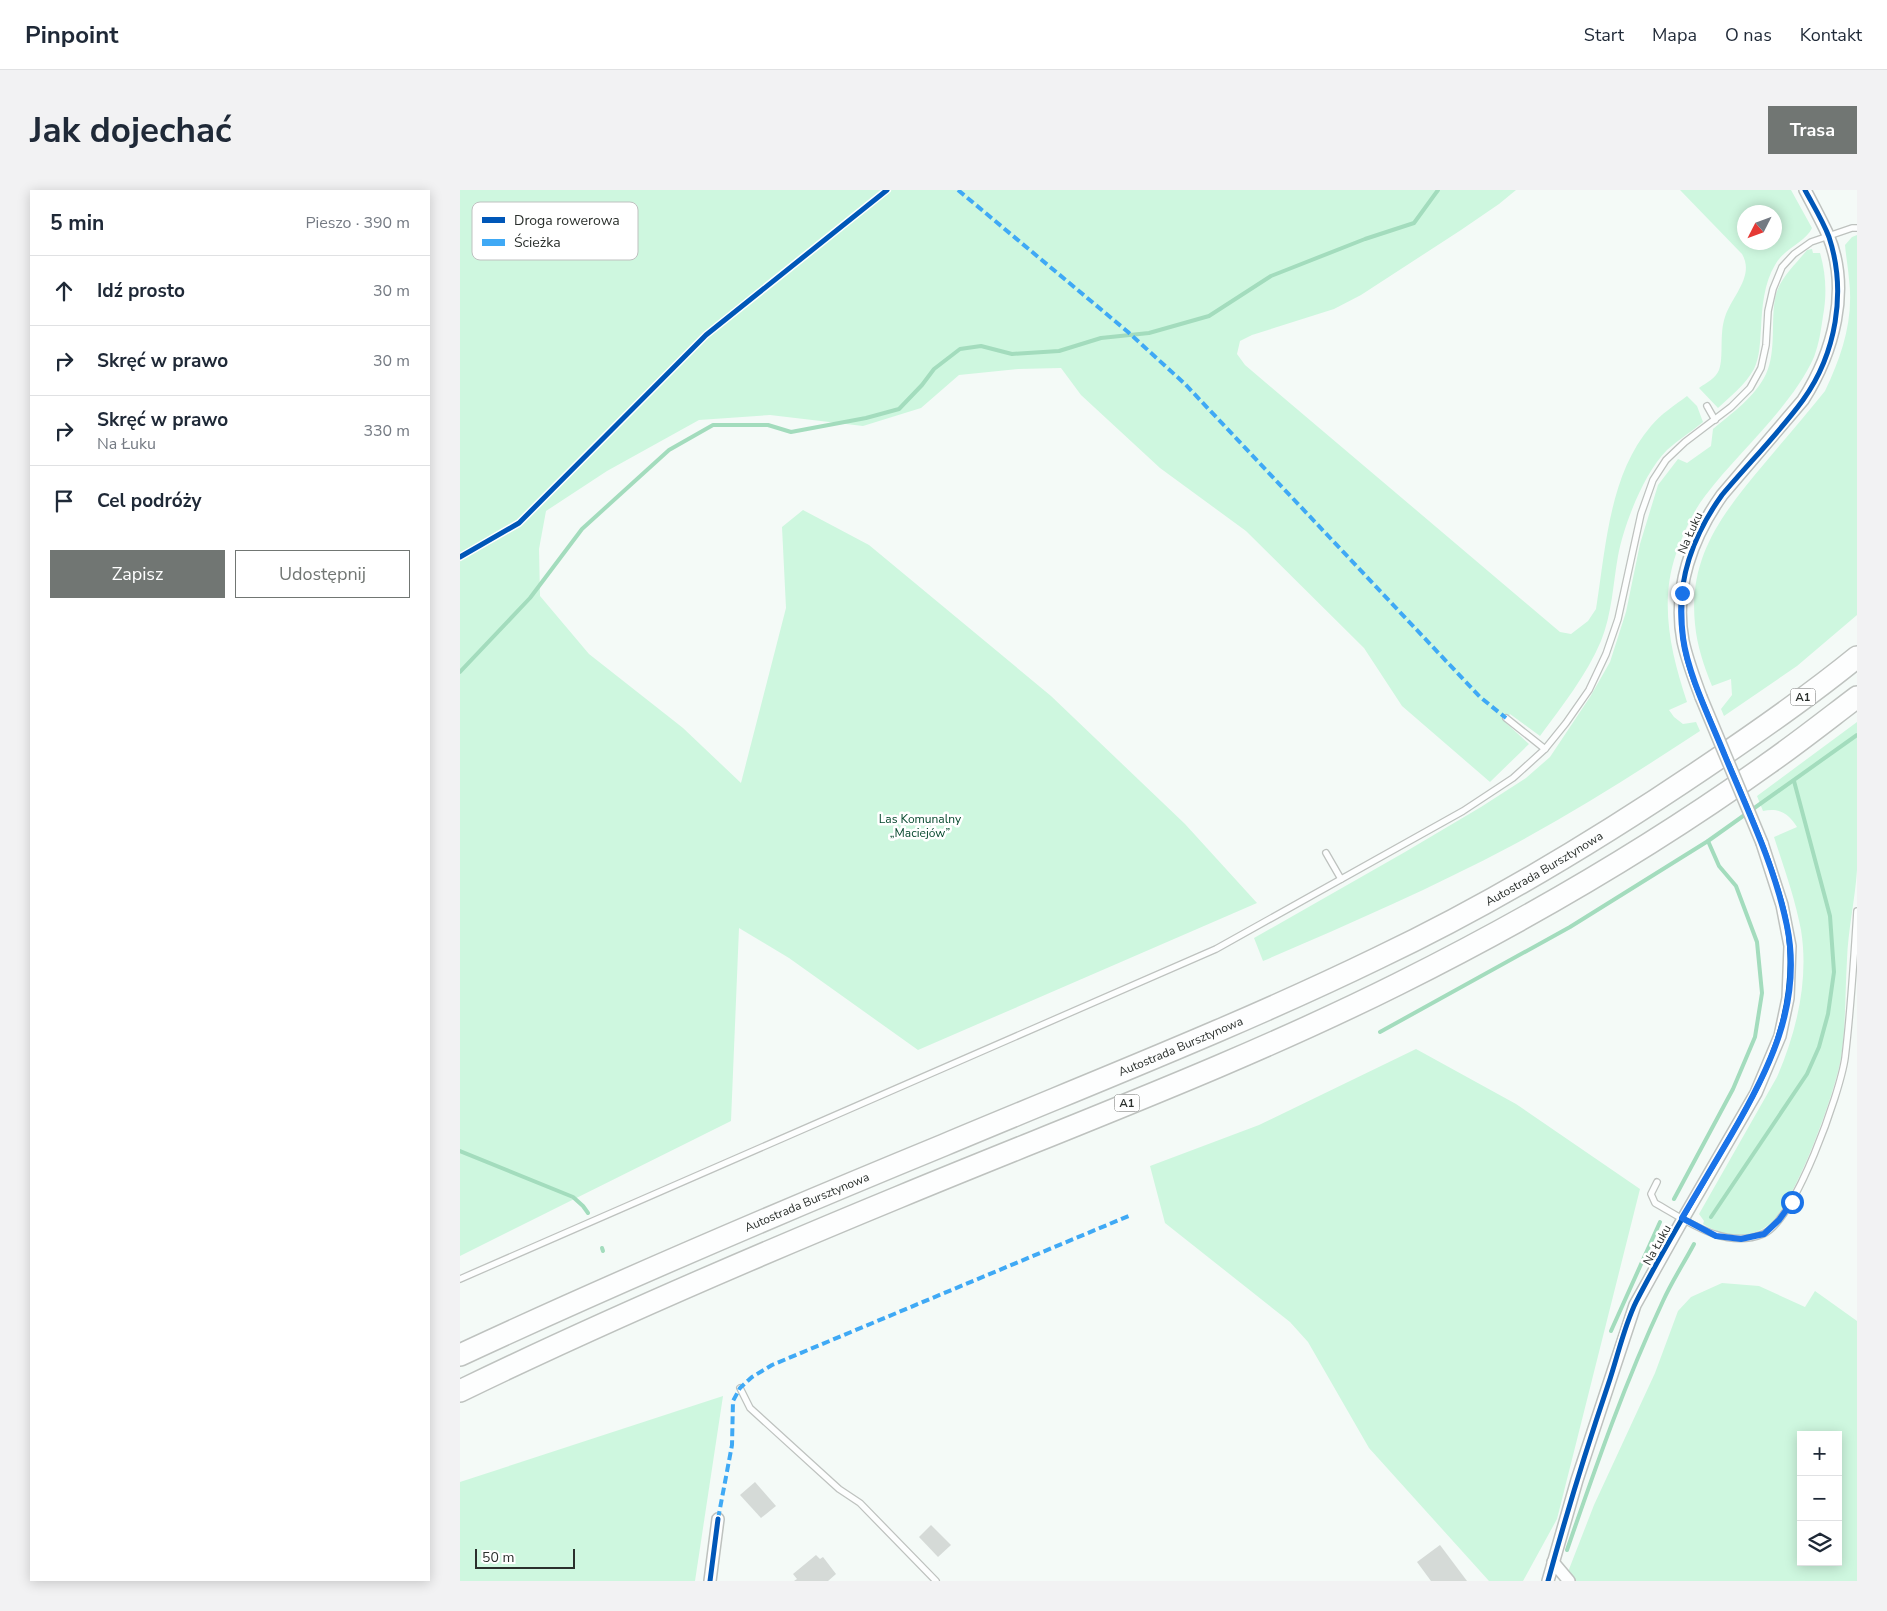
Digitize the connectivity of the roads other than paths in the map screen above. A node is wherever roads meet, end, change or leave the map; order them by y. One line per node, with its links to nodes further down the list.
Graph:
1 (1805, 190): 3 (street, Na Łuku)
2 (1857, 228): 3 (lane)
3 (1828, 236): 5 (lane); 15 (street, Na Łuku, bridge)
4 (1707, 406): 5 (lane)
5 (1715, 420): 9 (lane)
6 (1857, 657): 17 (highway, Autostrada Bursztynowa / A1)
7 (1857, 697): 19 (highway, A1)
8 (1506, 718): 9 (lane)
9 (1545, 749): 11 (lane)
10 (1326, 853): 11 (lane)
11 (1341, 879): 16 (lane)
12 (1857, 911): 13 (lane)
13 (1855, 967): 15 (lane)
14 (1657, 1182): 15 (lane)
15 (1682, 1218): 21 (street, Na Łuku)
16 (460, 1279)
17 (460, 1355)
18 (740, 1388): 23 (lane)
19 (460, 1391)
20 (718, 1519): 22 (street)
21 (1553, 1562): 24 (street, Na Łuku); 25 (street)
22 (710, 1581)
23 (936, 1581)
24 (1548, 1581)
25 (1569, 1581)

